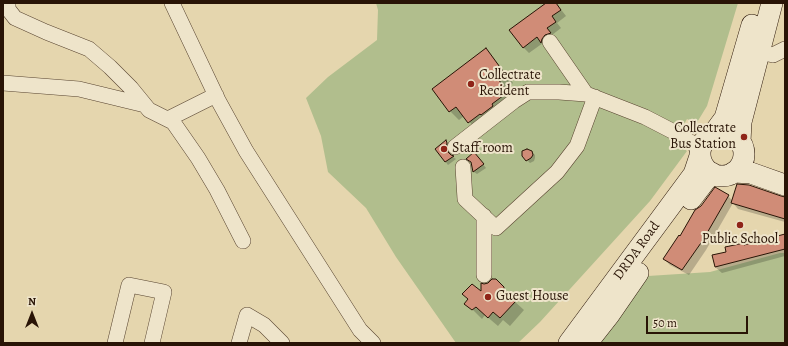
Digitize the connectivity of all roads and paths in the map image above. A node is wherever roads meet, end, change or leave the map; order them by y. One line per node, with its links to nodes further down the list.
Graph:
1 (8, 3): 11 (street)
2 (172, 3): 9 (street)
3 (758, 3): 13 (main road)
4 (772, 3): 7 (main road)
5 (550, 42): 10 (street)
6 (785, 49): 7 (street)
7 (759, 52): 16 (main road)
8 (3, 83): 11 (street)
9 (216, 95): 12 (street); 28 (street)
10 (591, 96): 14 (street); 15 (street); 21 (street)
11 (145, 105): 12 (street)
12 (168, 119): 22 (street)
13 (714, 133): 15 (main road); 16 (main road)
14 (455, 147)
15 (700, 152): 18 (main road); 29 (main road, DRDA Road)
16 (739, 156): 18 (main road); 19 (main road); 20 (main road)
17 (463, 167): 21 (street)
18 (712, 173): 30 (main road, DRDA Road)
19 (785, 173)
20 (785, 185)
21 (484, 216): 23 (street)
22 (243, 242)
23 (484, 275)
24 (115, 343): 25 (street)
25 (152, 343)
26 (239, 343): 27 (street)
27 (282, 343)
28 (373, 343)
29 (569, 343)
30 (587, 343)

